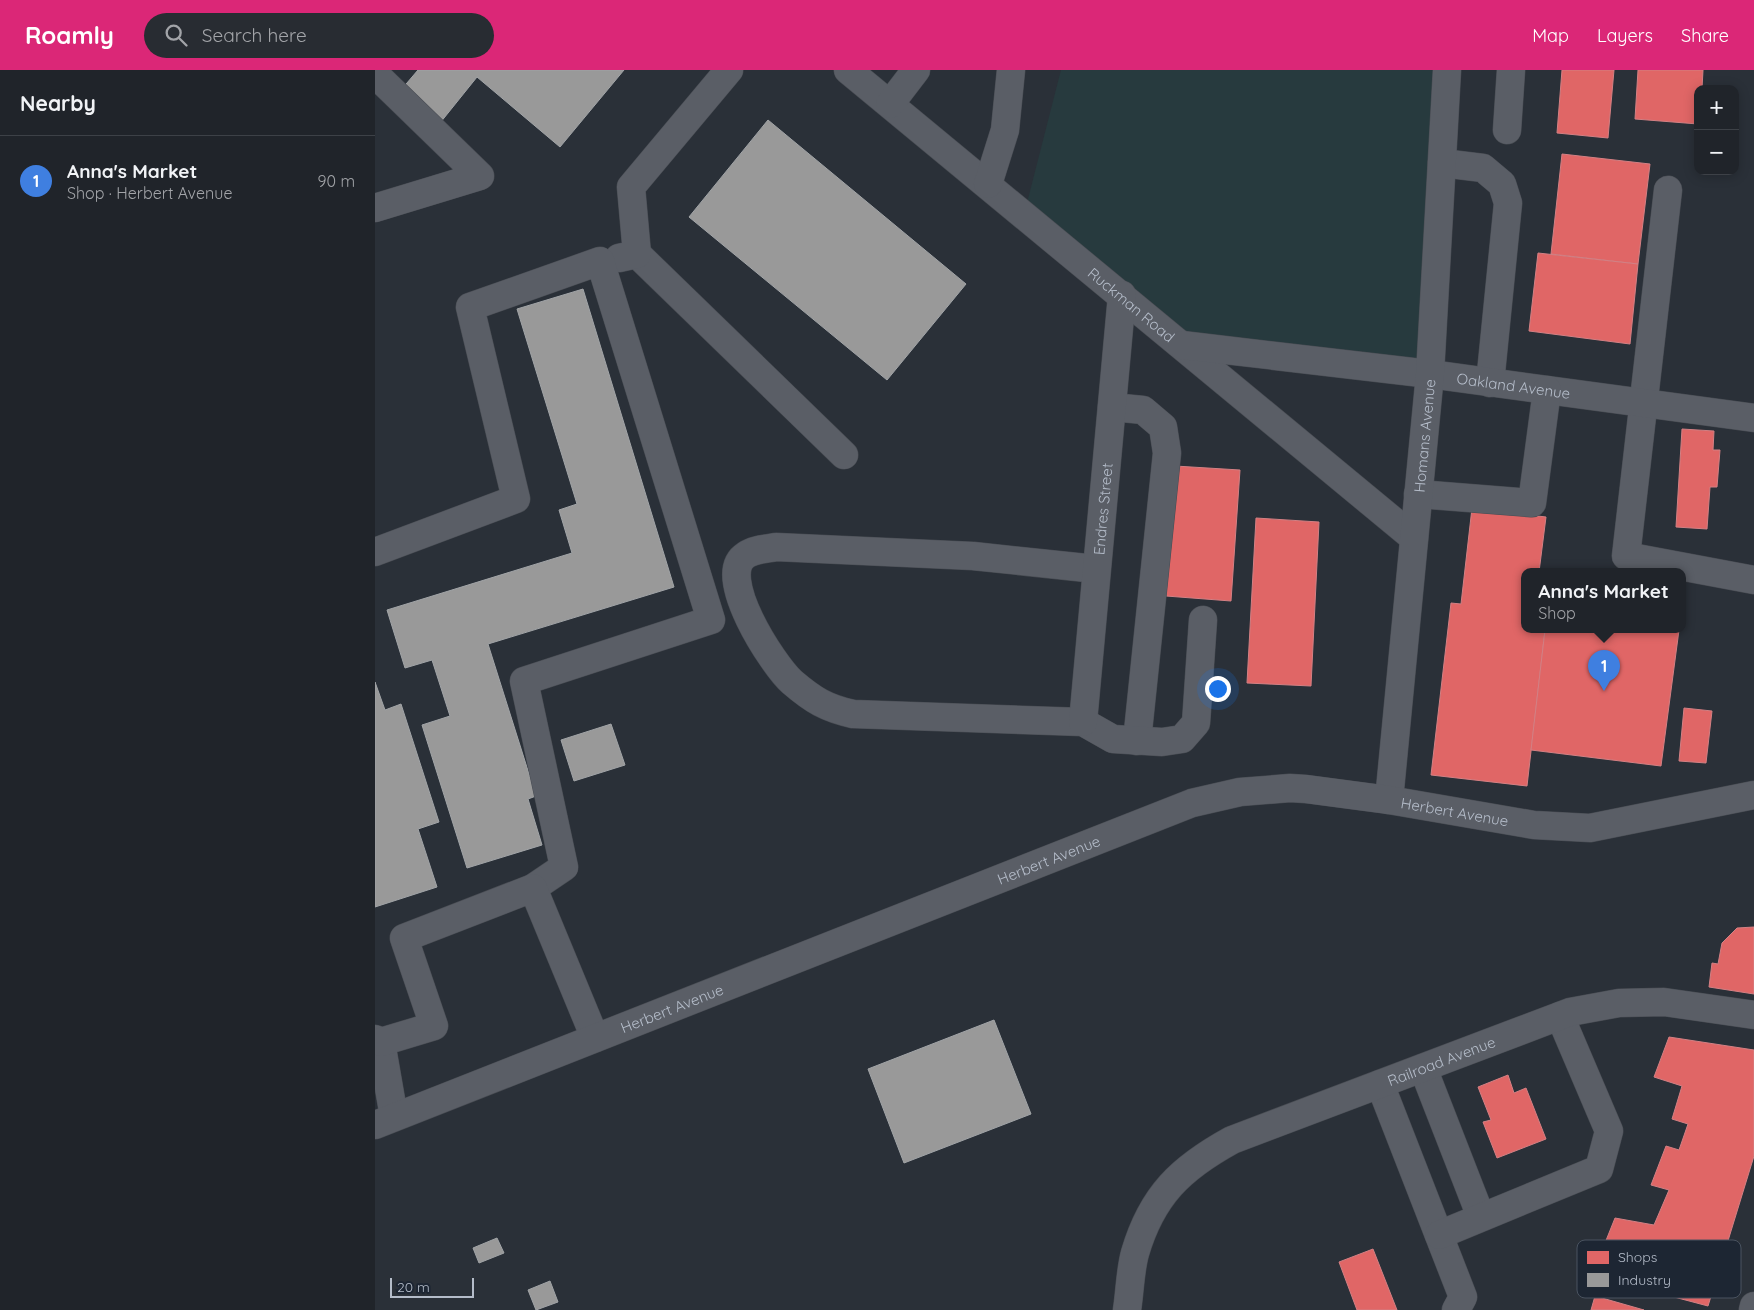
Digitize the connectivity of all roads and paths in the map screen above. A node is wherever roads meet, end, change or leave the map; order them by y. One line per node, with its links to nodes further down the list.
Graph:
1 (729, 70): 14 (street)
2 (848, 70): 8 (street, Ruckman Road)
3 (916, 70): 8 (street)
4 (1011, 70): 11 (street)
5 (1447, 70): 10 (street, Homans Avenue)
6 (1511, 70): 9 (street)
7 (375, 74): 13 (street)
8 (890, 104): 11 (street, Ruckman Road)
9 (1507, 130)
10 (1442, 163): 18 (street, Homans Avenue); 19 (street)
11 (988, 184): 16 (street, Ruckman Road)
12 (1668, 190): 21 (street)
13 (375, 208)
14 (637, 254): 15 (street); 24 (street)
15 (600, 261): 27 (street); 35 (street)
16 (1122, 295): 17 (street, Ruckman Road); 22 (street, Endres Street)
17 (1182, 345): 18 (street, Oakland Avenue); 26 (street, Ruckman Road)
18 (1430, 374): 19 (street, Oakland Avenue); 25 (street, Homans Avenue)
19 (1490, 382): 20 (street, Oakland Avenue)
20 (1547, 390): 21 (street, Oakland Avenue); 25 (street)
21 (1644, 403): 23 (street, Oakland Avenue); 29 (street)
22 (1112, 407): 28 (street, Endres Street); 32 (street)
23 (1754, 418)
24 (844, 455)
25 (1418, 494): 26 (street, Homans Avenue)
26 (1414, 538): 34 (street, Homans Avenue)
27 (375, 552)
28 (1096, 569): 31 (street, Endres Street); 31 (street)
29 (1754, 580)
30 (1203, 620): 32 (street)
31 (1083, 722): 32 (street)
32 (1137, 741)
33 (1754, 795): 34 (street, Herbert Avenue)
34 (1389, 800): 38 (street, Herbert Avenue)
35 (533, 888): 38 (street); 39 (street)
36 (1754, 1015): 37 (street, Railroad Avenue)
37 (1560, 1016): 40 (street, Railroad Avenue); 43 (street)
38 (595, 1038): 42 (street, Herbert Avenue)
39 (378, 1040): 42 (street)
40 (1423, 1068): 41 (street, Railroad Avenue); 43 (street)
41 (1380, 1084): 44 (street); 46 (street, Railroad Avenue)
42 (385, 1121)
43 (1481, 1217): 44 (street)
44 (1439, 1235): 47 (street)
45 (1754, 1306): 48 (street)
46 (1127, 1310)
47 (1456, 1310)
48 (1753, 1310)

